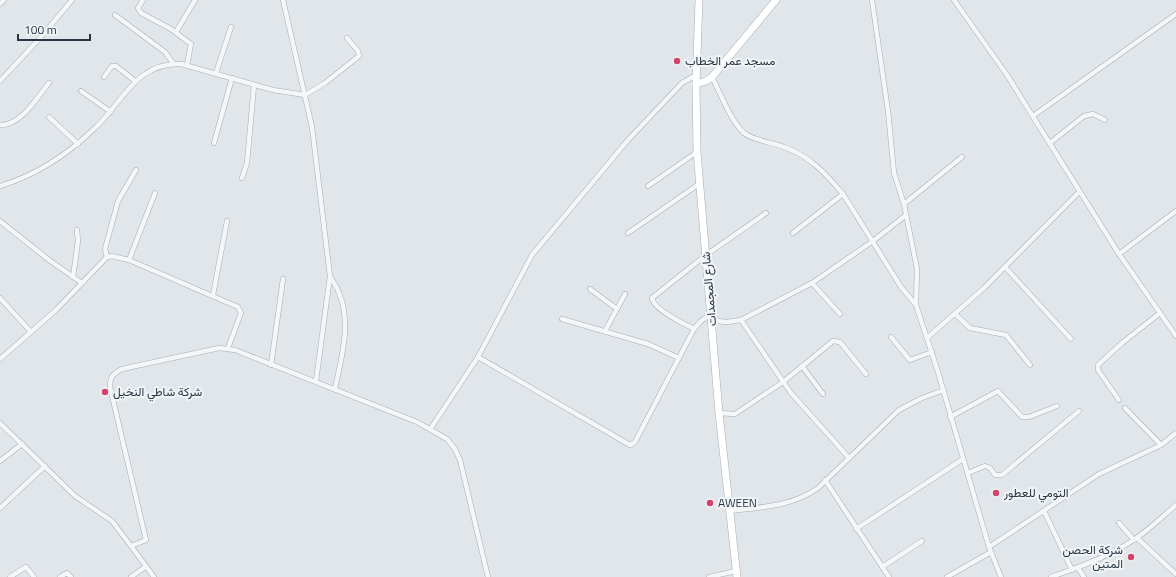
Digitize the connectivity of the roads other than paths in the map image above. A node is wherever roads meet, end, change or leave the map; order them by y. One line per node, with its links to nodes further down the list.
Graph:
1 (4, 0): 10 (street)
2 (72, 0): 23 (street)
3 (143, 0): 14 (street)
4 (195, 0): 14 (street)
5 (283, 0): 29 (street)
6 (699, 0): 19 (main road, شارع المجمدات)
7 (776, 0): 21 (main road)
8 (872, 0): 48 (street)
9 (954, 0): 31 (street)
10 (0, 4)
11 (1176, 14): 31 (street)
12 (115, 15): 16 (street)
13 (231, 27): 18 (street)
14 (176, 32): 17 (street)
15 (347, 38): 29 (street)
16 (174, 63): 17 (street); 24 (street)
17 (186, 65): 18 (street)
18 (216, 73): 22 (street)
19 (696, 75): 26 (main road, شارع المجمدات); 89 (street)
20 (104, 77): 24 (street)
21 (712, 77): 26 (main road); 47 (street)
22 (232, 78): 27 (street); 35 (street)
23 (0, 81)
24 (135, 81): 30 (street)
25 (49, 83): 34 (street)
26 (696, 84): 38 (main road, شارع المجمدات)
27 (254, 85): 29 (street); 41 (street)
28 (81, 91): 30 (street)
29 (305, 95): 64 (street)
30 (111, 112): 37 (street)
31 (1033, 116): 36 (street)
32 (49, 117): 37 (street)
33 (1105, 120): 36 (street)
34 (0, 125)
35 (214, 143)
36 (1050, 143): 45 (street)
37 (78, 144): 43 (street)
38 (697, 152): 42 (main road, شارع المجمدات); 44 (street)
39 (962, 156): 48 (street)
40 (136, 170): 60 (street)
41 (242, 178)
42 (699, 184): 55 (street); 59 (main road, شارع المجمدات)
43 (0, 186)
44 (648, 186)
45 (1079, 192): 58 (street); 62 (street)
46 (155, 193): 61 (street)
47 (844, 194): 56 (street); 57 (street)
48 (904, 204): 51 (street)
49 (1176, 211): 58 (street)
50 (766, 213): 59 (street)
51 (906, 215): 57 (street); 72 (street)
52 (0, 220): 63 (street)
53 (227, 221): 70 (street)
54 (77, 230): 63 (street)
55 (628, 233)
56 (793, 233)
57 (873, 242): 67 (street); 72 (street)
58 (1119, 254): 75 (street)
59 (706, 256): 74 (main road, شارع المجمدات); 80 (street)
60 (107, 257): 61 (street); 66 (street)
61 (129, 260): 70 (street)
62 (1005, 267): 77 (street); 86 (street)
63 (73, 276): 66 (street)
64 (330, 276): 96 (street); 98 (street)
65 (283, 279): 92 (street)
66 (82, 283): 82 (street)
67 (812, 283): 76 (street); 79 (street)
68 (590, 289): 73 (street)
69 (625, 294): 73 (street)
70 (213, 296): 87 (street)
71 (0, 298): 82 (street)
72 (916, 305): 85 (street)
73 (617, 309): 81 (street)
74 (711, 313): 79 (street); 80 (street); 105 (main road, شارع المجمدات)
75 (1160, 313): 83 (street); 101 (street)
76 (840, 314)
77 (955, 314): 85 (street); 93 (street)
78 (562, 319): 81 (street)
79 (741, 320): 97 (street)
80 (694, 329): 90 (street)
81 (605, 331): 90 (street)
82 (31, 332): 91 (street)
83 (1176, 336)
84 (891, 337): 88 (street)
85 (928, 337): 88 (street)
86 (1072, 339)
87 (228, 348): 92 (street); 126 (street)
88 (932, 352): 99 (street)
89 (478, 357): 90 (street); 108 (street)
90 (679, 358)
91 (0, 359)
92 (271, 365): 96 (street)
93 (1030, 365)
94 (802, 366): 95 (street); 97 (street); 100 (street)
95 (866, 374)
96 (316, 381): 98 (street)
97 (783, 382): 105 (street); 112 (street)
98 (335, 389): 108 (street)
99 (944, 390): 106 (street); 112 (street)
100 (823, 394)
101 (1119, 400)
102 (1057, 406): 106 (street)
103 (1125, 408): 111 (street)
104 (1079, 411): 116 (street)
105 (719, 413): 120 (main road, شارع المجمدات)
106 (950, 417): 113 (street)
107 (0, 423): 110 (street)
108 (430, 428): 141 (street)
109 (1176, 433): 111 (street)
110 (22, 444): 114 (street); 115 (street)
111 (1161, 445): 121 (street)
112 (848, 458): 117 (street)
113 (963, 459): 116 (street); 123 (street)
114 (0, 461)
115 (45, 466): 119 (street); 126 (street)
116 (968, 473): 127 (street)
117 (825, 480): 120 (street); 123 (street)
118 (1176, 505): 124 (street)
119 (0, 508)
120 (729, 511): 133 (main road, شارع المجمدات)
121 (1044, 511): 127 (street); 132 (street)
122 (1119, 523): 124 (street)
123 (856, 529): 130 (street)
124 (1136, 539): 131 (street); 134 (street)
125 (922, 541): 130 (street)
126 (131, 546): 129 (street)
127 (990, 547): 128 (street)
128 (992, 552): 144 (street); 145 (street)
129 (145, 567): 139 (street); 140 (street)
130 (882, 567): 143 (street)
131 (1078, 568): 132 (street); 147 (street)
132 (1072, 570): 146 (street)
133 (737, 574): 142 (street)
134 (1176, 574)
135 (10, 577): 136 (street)
136 (34, 577)
137 (60, 577): 138 (street)
138 (71, 577)
139 (131, 577)
140 (154, 577)
141 (488, 577)
142 (709, 577)
143 (888, 577)
144 (947, 577)
145 (1001, 577)
146 (1051, 577)
147 (1084, 577)

